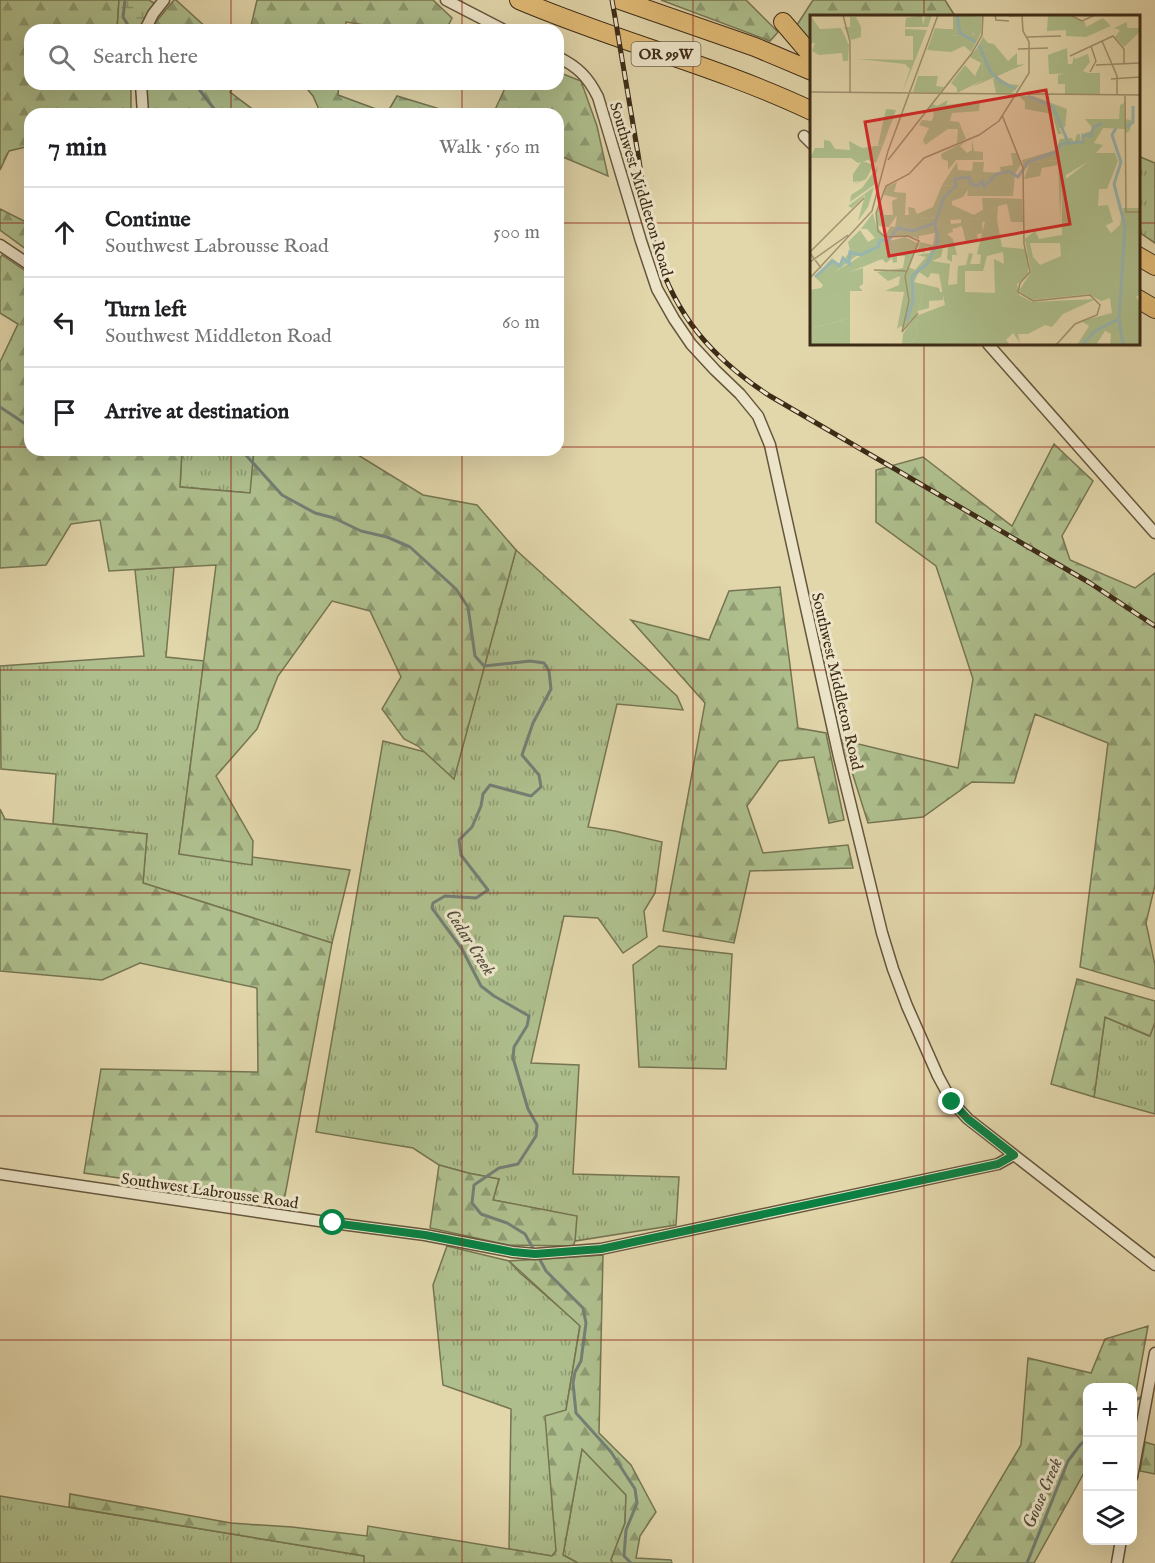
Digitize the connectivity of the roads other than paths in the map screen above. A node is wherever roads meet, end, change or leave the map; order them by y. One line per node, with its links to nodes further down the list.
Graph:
1 (164, 0): 7 (street)
2 (446, 0): 5 (street)
3 (519, 0): 14 (highway, OR 99W)
4 (620, 0): 11 (highway, OR 99W)
5 (468, 5): 8 (street)
6 (783, 22): 9 (highway)
7 (148, 24)
8 (495, 24)
9 (810, 54)
10 (564, 61): 23 (street, Southwest Middleton Road)
11 (810, 70)
12 (141, 90): 13 (street)
13 (143, 108)
14 (810, 110)
15 (0, 245): 17 (street)
16 (1140, 257): 18 (highway)
17 (24, 261)
18 (1155, 266)
19 (1140, 300): 20 (highway)
20 (1155, 309)
21 (989, 345): 22 (street)
22 (1155, 533)
23 (1014, 1155): 24 (street, Southwest Labrousse Road); 25 (street, Southwest Middleton Road)
24 (0, 1174)
25 (1155, 1265)
26 (1155, 1353): 27 (street)
27 (1137, 1450)
28 (1120, 1545): 29 (street)
29 (1117, 1563)

